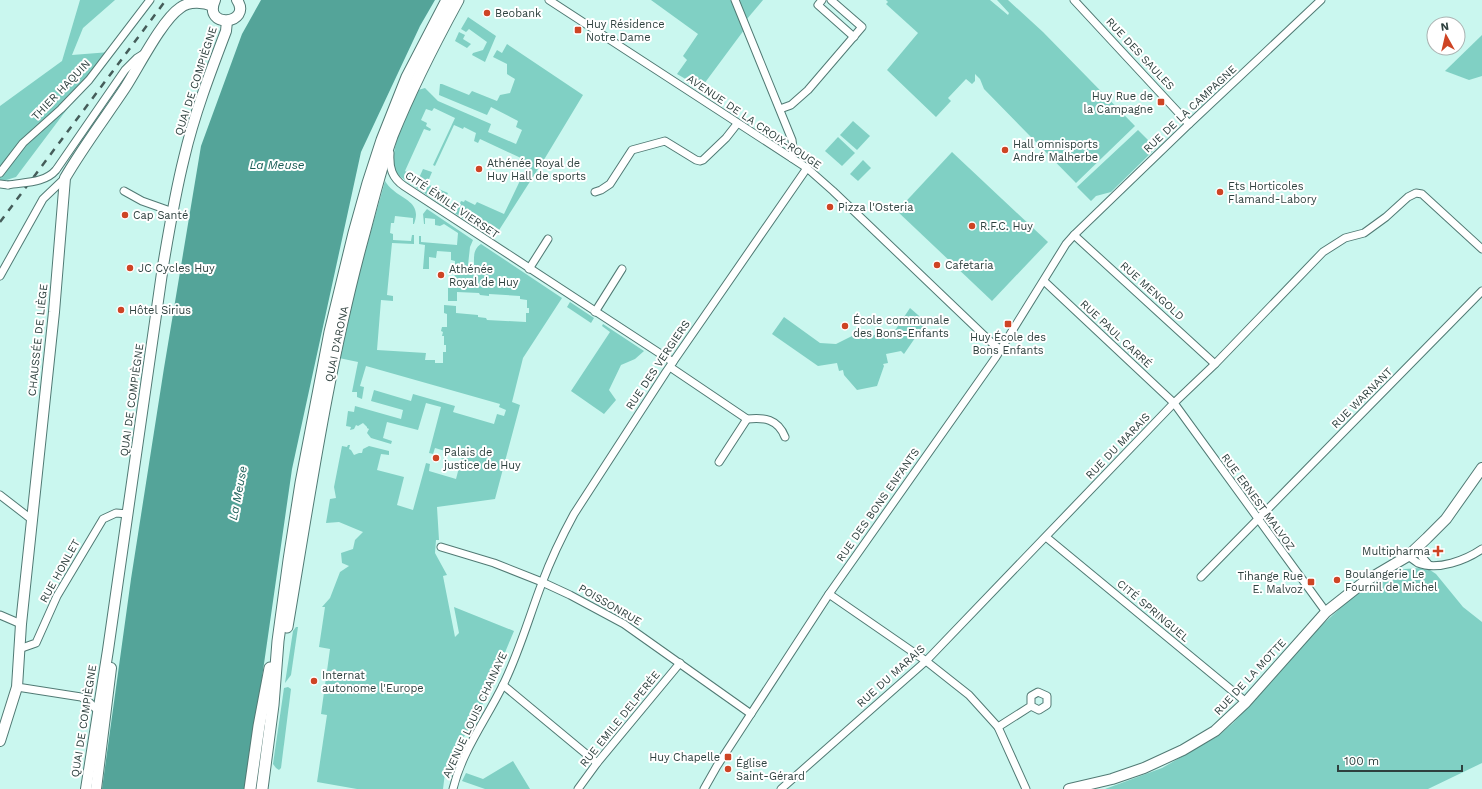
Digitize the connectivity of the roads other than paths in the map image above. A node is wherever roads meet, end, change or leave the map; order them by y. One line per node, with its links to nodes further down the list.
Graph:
1 (150, 0): 21 (street, THIER HAQUIN)
2 (237, 0): 12 (street)
3 (447, 0): 60 (main road, QUAI D'ARONA)
4 (458, 0): 18 (main road, QUAI D'ARONA)
5 (549, 0): 16 (street, AVENUE DE LA CROIX-ROUGE)
6 (735, 0): 15 (street)
7 (822, 0): 13 (street)
8 (831, 0): 13 (street)
9 (1074, 0): 17 (street, RUE DES SAULES)
10 (1321, 0): 17 (street, RUE DE LA CAMPAGNE)
11 (214, 3): 12 (street); 14 (street, CHAUSSÉE DE LIÈGE)
12 (227, 21): 26 (street, QUAI DE COMPIÈGNE)
13 (854, 37): 15 (street)
14 (148, 50): 22 (street, CHAUSSÉE DE LIÈGE); 23 (street, bridge)
15 (780, 109): 19 (street)
16 (737, 124): 19 (street, AVENUE DE LA CROIX-ROUGE); 25 (street)
17 (1189, 124): 27 (street, RUE DE LA CAMPAGNE)
18 (390, 143): 30 (street, CITÉ ÉMILE VIERSET); 68 (main road, QUAI D'ARONA)
19 (792, 158): 20 (street, AVENUE DE LA CROIX-ROUGE)
20 (807, 168): 36 (street, AVENUE DE LA CROIX-ROUGE); 38 (street, RUE DES VERGIERS)
21 (0, 173)
22 (65, 178): 32 (street); 46 (street, CHAUSSÉE DE LIÈGE)
23 (0, 184)
24 (124, 191): 26 (street)
25 (595, 192)
26 (173, 212): 45 (street, QUAI DE COMPIÈGNE)
27 (1074, 235): 33 (street, RUE DES BONS ENFANTS); 37 (street, RUE MENGOLD)
28 (548, 239): 30 (street)
29 (1482, 249): 37 (street, RUE DU MARAIS)
30 (529, 269): 35 (street, CITÉ ÉMILE VIERSET)
31 (622, 269): 35 (street)
32 (0, 276)
33 (1044, 281): 36 (street, RUE DES BONS ENFANTS); 39 (street, RUE PAUL CARRÉ)
34 (1482, 291): 47 (street, RUE WARNANT)
35 (595, 312): 38 (street, CITÉ ÉMILE VIERSET)
36 (1000, 349): 56 (street, RUE DES BONS ENFANTS)
37 (1215, 364): 39 (street, RUE DU MARAIS)
38 (671, 365): 40 (street, CITÉ ÉMILE VIERSET); 55 (street, RUE DES VERGIERS)
39 (1174, 403): 47 (street, RUE ERNEST MALVOZ); 48 (street, RUE DU MARAIS)
40 (747, 419): 41 (street); 42 (street)
41 (785, 437)
42 (719, 462)
43 (1482, 468): 49 (street, RUE DE LA MOTTE)
44 (0, 495): 46 (street)
45 (128, 514): 61 (street, RUE HONLET); 62 (street, QUAI DE COMPIÈGNE)
46 (31, 519): 59 (street, CHAUSSÉE DE LIÈGE)
47 (1257, 520): 54 (street, RUE WARNANT); 57 (street, RUE ERNEST MALVOZ)
48 (1046, 537): 63 (street, RUE DU MARAIS); 67 (street, CITÉ SPRINGUEL)
49 (1419, 546): 52 (street, RUE DE LA MOTTE); 53 (street)
50 (441, 547): 55 (street, POISSONRUE)
51 (1482, 549): 53 (street)
52 (1408, 556): 53 (street); 57 (street, RUE DE LA MOTTE)
53 (1429, 565)
54 (1201, 577)
55 (542, 582): 64 (street, POISSONRUE); 65 (street, AVENUE LOUIS CHAINAYE)
56 (829, 594): 63 (street); 71 (street, RUE DES BONS ENFANTS)
57 (1326, 612): 67 (street, RUE DE LA MOTTE)
58 (0, 615): 59 (street)
59 (21, 624): 61 (street, CHAUSSÉE DE LIÈGE)
60 (278, 641): 68 (main road, QUAI D'ARONA); 77 (main road)
61 (19, 649): 66 (street, CHAUSSÉE DE LIÈGE)
62 (107, 657): 70 (street, QUAI DE COMPIÈGNE); 76 (street)
63 (926, 661): 72 (street); 82 (street, RUE DU MARAIS)
64 (680, 663): 71 (street, POISSONRUE); 74 (street, RUE EMILE DELPERÉE)
65 (503, 685): 74 (street); 79 (street, AVENUE LOUIS CHAINAYE)
66 (17, 687): 70 (street); 73 (street, CHAUSSÉE DE LIÈGE)
67 (1246, 702): 84 (street, RUE DE LA MOTTE)
68 (273, 705): 78 (main road, QUAI D'ARONA)
69 (1031, 706): 72 (street)
70 (97, 710): 75 (street, QUAI DE COMPIÈGNE)
71 (751, 714): 81 (street, RUE DES BONS ENFANTS)
72 (998, 727): 83 (street)
73 (0, 740)
74 (597, 763): 80 (street, RUE EMILE DELPERÉE)
75 (86, 789)
76 (96, 789)
77 (250, 789)
78 (262, 789)
79 (453, 789)
80 (578, 789)
81 (704, 789)
82 (781, 789)
83 (1026, 789)
84 (1069, 789)

